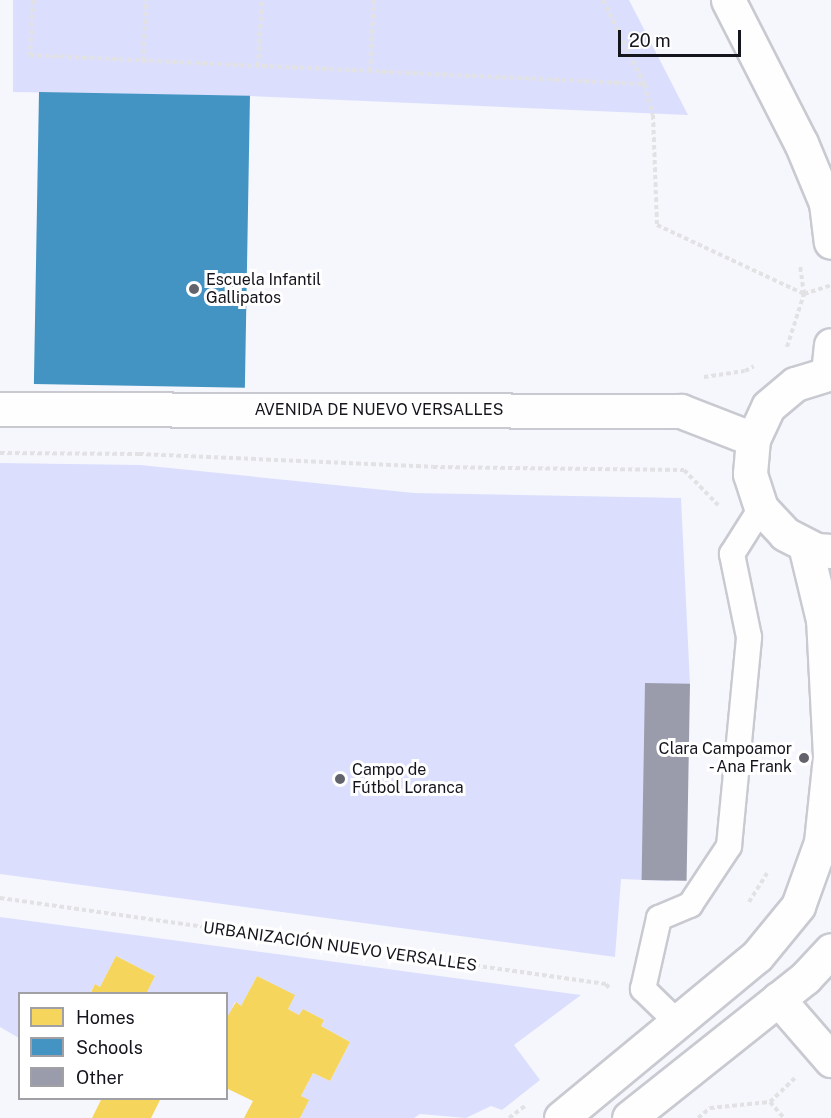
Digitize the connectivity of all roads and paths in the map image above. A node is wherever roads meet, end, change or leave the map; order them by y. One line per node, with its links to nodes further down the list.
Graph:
1 (33, 0): 7 (path)
2 (146, 0): 7 (path)
3 (262, 0): 8 (path)
4 (374, 0): 9 (path)
5 (603, 0): 10 (path)
6 (728, 0): 11 (main road)
7 (143, 61): 8 (path)
8 (258, 66): 9 (path)
9 (370, 71): 10 (path)
10 (644, 84): 14 (path)
11 (831, 242)
12 (799, 260): 14 (path)
13 (831, 285): 14 (path)
14 (804, 294): 15 (path)
15 (779, 351)
16 (762, 361): 18 (path)
17 (830, 364): 20 (main road)
18 (692, 380)
19 (0, 409): 20 (main road, AVENIDA DE NUEVO VERSALLES)
20 (753, 439): 22 (main road)
21 (0, 453): 23 (path)
22 (761, 508): 23 (lane); 24 (main road)
23 (742, 539): 31 (lane)
24 (818, 548): 31 (main road)
25 (769, 869): 27 (path)
26 (0, 898): 29 (path, URBANIZACIÓN NUEVO VERSALLES)
27 (745, 909)
28 (831, 950): 30 (main road)
29 (614, 993)
30 (778, 999): 32 (main road); 36 (main road)
31 (678, 1023): 35 (main road)
32 (831, 1060)
33 (527, 1104): 34 (path)
34 (509, 1118)
35 (561, 1118)
36 (629, 1118)
37 (698, 1118): 38 (path)
38 (784, 1118)

